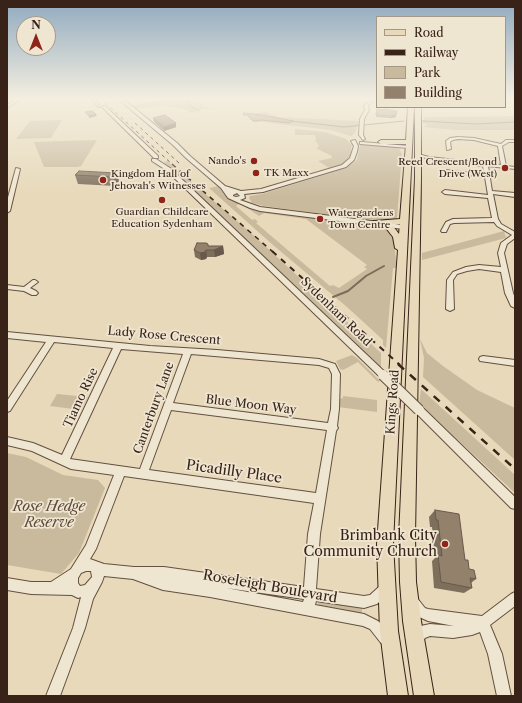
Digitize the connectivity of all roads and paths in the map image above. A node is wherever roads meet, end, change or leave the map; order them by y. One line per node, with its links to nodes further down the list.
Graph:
1 (128, 131): 66 (street, Sydenham Road, bridge)
2 (159, 131): 27 (street)
3 (360, 131): 7 (street)
4 (361, 131): 8 (street)
5 (409, 131): 11 (main road, Kings Road)
6 (418, 131): 14 (main road, Kings Road)
7 (355, 140): 8 (street); 16 (street)
8 (362, 141): 10 (street); 13 (street); 16 (street)
9 (515, 141): 12 (street)
10 (381, 142): 11 (main road)
11 (409, 145): 13 (street); 14 (main road); 18 (main road, Kings Road)
12 (501, 145): 15 (street); 20 (street)
13 (398, 146): 18 (main road)
14 (418, 147): 17 (main road, Kings Road)
15 (449, 149)
16 (356, 150): 32 (street)
17 (418, 157): 19 (street); 42 (main road, Kings Road)
18 (407, 163): 40 (main road, Kings Road)
19 (483, 164): 20 (street); 24 (street)
20 (504, 166): 21 (street)
21 (515, 168)
22 (18, 169): 25 (street)
23 (445, 171): 24 (street)
24 (486, 174): 30 (street)
25 (16, 177): 26 (street); 34 (street)
26 (7, 178)
27 (223, 187): 28 (street); 33 (street)
28 (235, 192): 32 (street); 33 (street)
29 (445, 192): 30 (street)
30 (490, 195): 31 (street); 37 (street)
31 (515, 195)
32 (242, 196): 33 (street); 35 (street)
33 (231, 197): 35 (street)
34 (8, 202): 36 (street)
35 (248, 205): 38 (street)
36 (7, 211)
37 (495, 220): 43 (street); 44 (street)
38 (361, 222): 39 (street); 41 (street)
39 (374, 223): 40 (main road)
40 (403, 226): 41 (street); 42 (main road); 45 (main road, Kings Road)
41 (390, 228): 45 (main road)
42 (417, 230): 81 (main road, Kings Road)
43 (444, 231)
44 (515, 234): 46 (street)
45 (402, 260): 78 (main road, Kings Road)
46 (505, 270): 51 (street); 52 (street)
47 (35, 282): 49 (street)
48 (7, 287): 49 (street)
49 (25, 289): 50 (street)
50 (34, 293)
51 (515, 306)
52 (450, 309)
53 (7, 335): 54 (street, Lady Rose Crescent)
54 (52, 339): 55 (street, Lady Rose Crescent); 60 (street)
55 (119, 345): 56 (street, Lady Rose Crescent); 63 (street, Tiamo Rise)
56 (188, 351): 59 (street, Canterbury Lane); 61 (street, Lady Rose Crescent)
57 (483, 359): 58 (street)
58 (515, 363)
59 (167, 406): 61 (street, Blue Moon Way); 65 (street, Canterbury Lane)
60 (7, 408)
61 (333, 428): 68 (street, Lady Rose Crescent)
62 (7, 442): 63 (street, Picadilly Place)
63 (64, 461): 64 (street, Picadilly Place)
64 (121, 471): 65 (street, Picadilly Place); 70 (street)
65 (143, 474): 68 (street, Picadilly Place)
66 (487, 475): 67 (street, Sydenham Road); 69 (street, Sydenham Road)
67 (515, 498)
68 (320, 499): 80 (street, Lady Rose Crescent)
69 (515, 504)
70 (90, 549): 71 (street); 72 (street)
71 (94, 566): 72 (street); 73 (street, Roseleigh Boulevard); 76 (street)
72 (76, 571): 77 (street); 79 (street)
73 (114, 571): 74 (street, Roseleigh Boulevard); 76 (street)
74 (134, 573): 80 (street, Roseleigh Boulevard); 84 (street, Roseleigh Boulevard)
75 (7, 584): 77 (street)
76 (94, 585): 79 (street); 83 (street)
77 (52, 589): 79 (street)
78 (386, 589): 80 (street, Roseleigh Boulevard); 87 (main road, Kings Road)
79 (76, 591): 83 (street)
80 (310, 595): 84 (street, Lady Rose Crescent)
81 (410, 598): 85 (street); 86 (main road, Kings Road)
82 (515, 598): 85 (street)
83 (84, 608): 88 (street)
84 (309, 609): 87 (street, Roseleigh Boulevard)
85 (482, 622): 86 (street); 91 (street)
86 (415, 641): 90 (main road, Kings Road)
87 (391, 645): 89 (main road, Kings Road)
88 (54, 696)
89 (398, 696)
90 (424, 696)
91 (504, 696)

